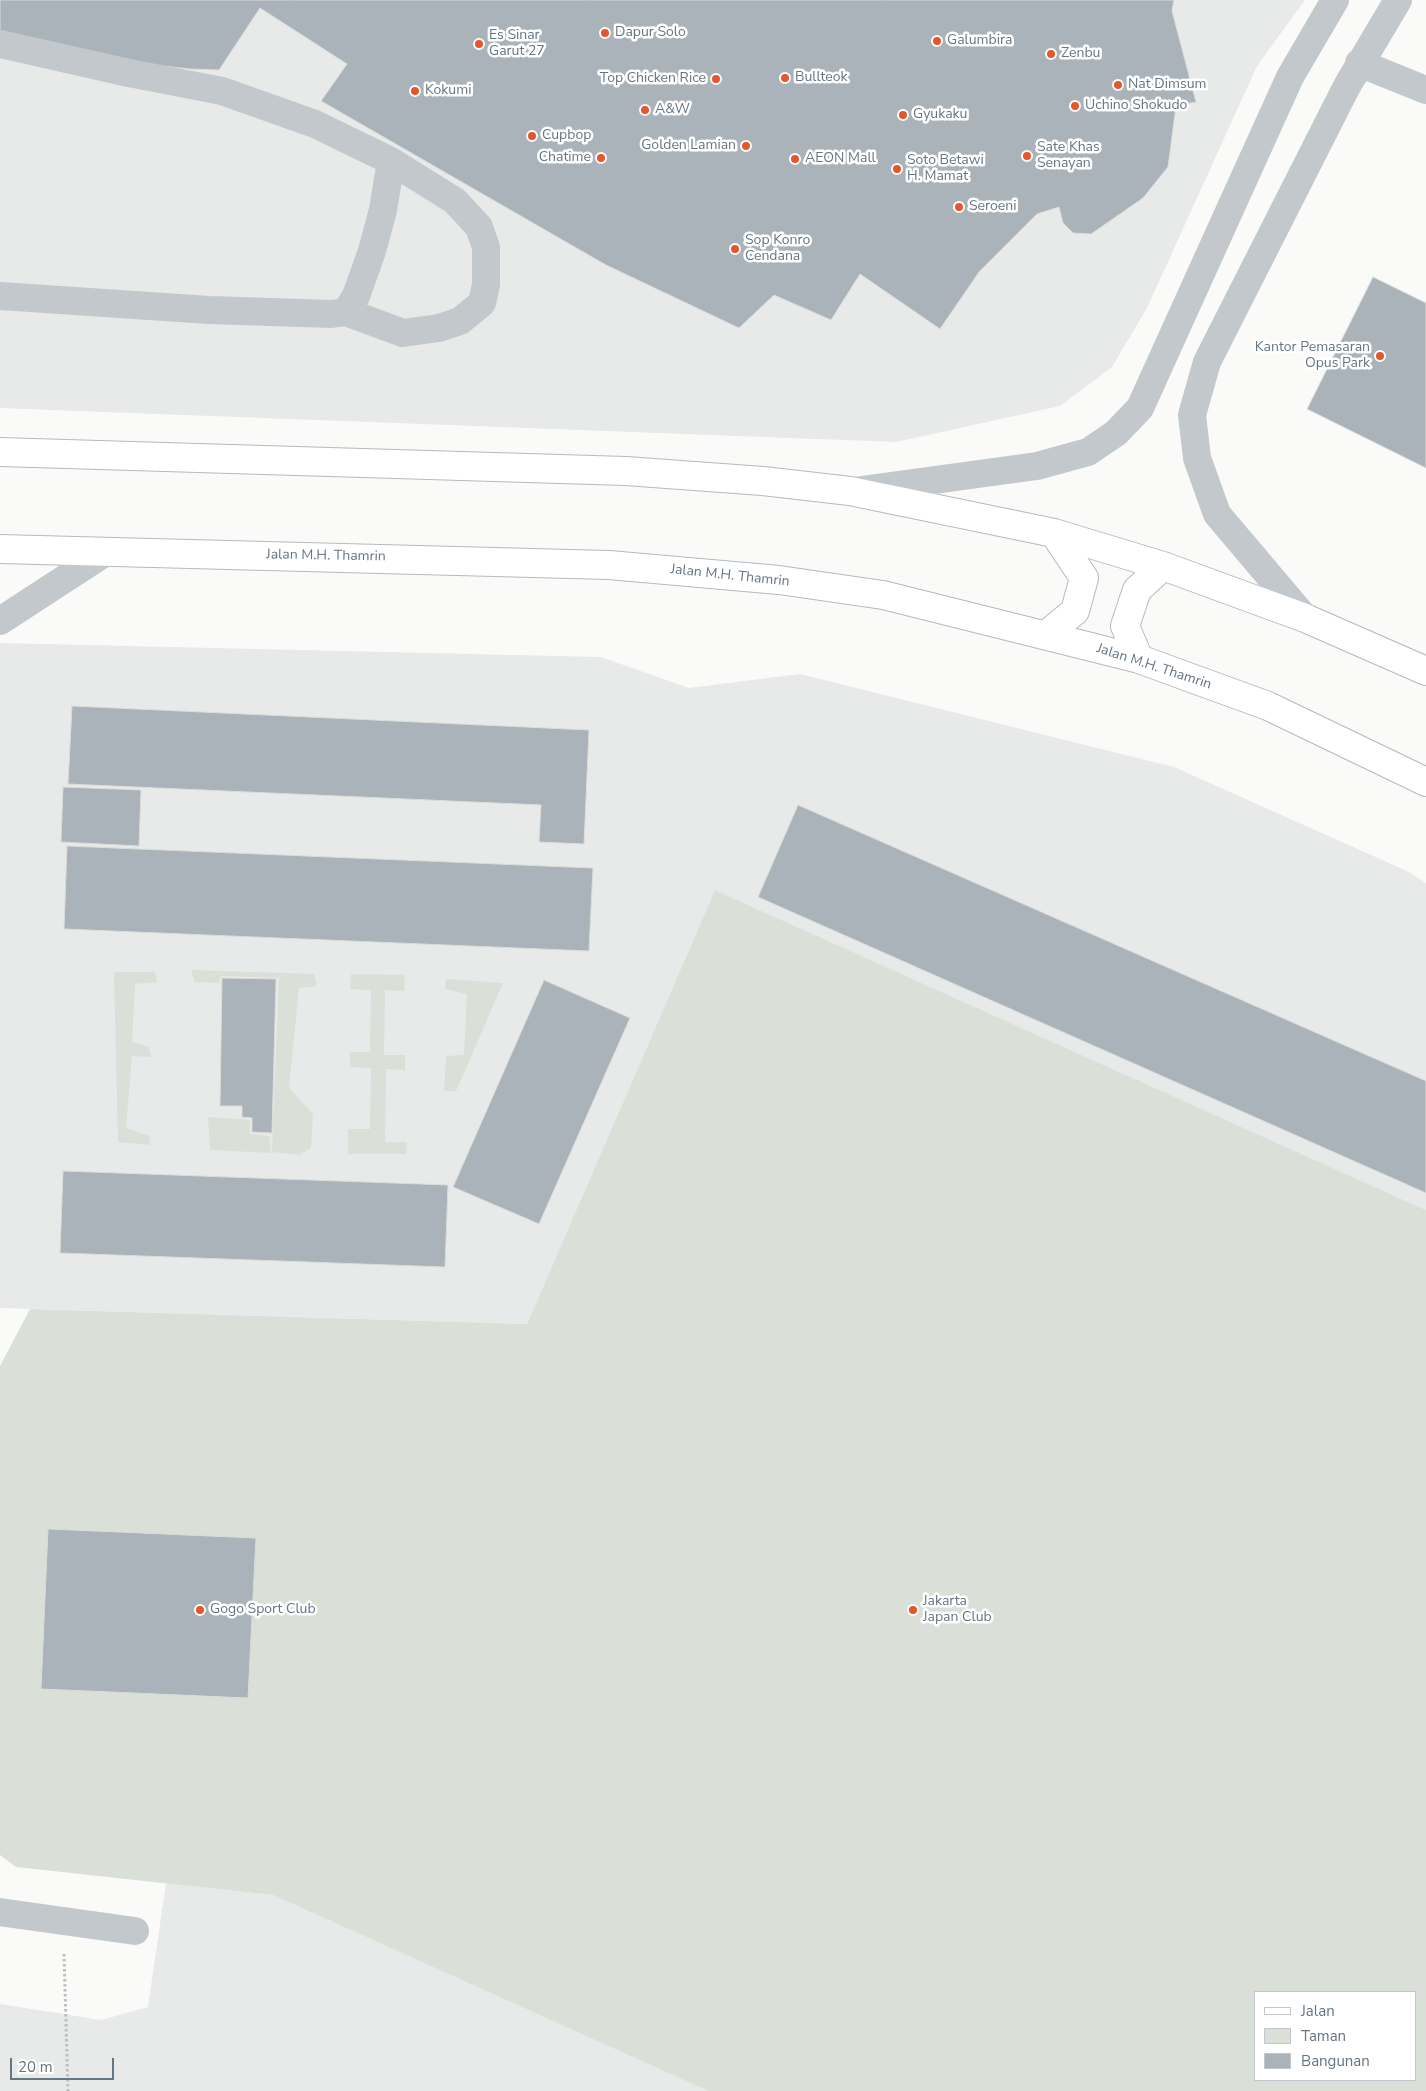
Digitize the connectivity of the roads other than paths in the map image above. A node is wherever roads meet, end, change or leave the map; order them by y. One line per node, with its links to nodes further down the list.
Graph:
1 (1335, 0): 10 (street)
2 (1398, 0): 4 (street)
3 (0, 44): 6 (street)
4 (1359, 63): 5 (street); 15 (street)
5 (1426, 90)
6 (391, 161): 8 (street); 8 (street)
7 (0, 296): 8 (street)
8 (346, 312)
9 (0, 452): 10 (main road)
10 (850, 491): 11 (main road)
11 (1054, 533): 14 (main road); 17 (main road)
12 (0, 549): 13 (main road, Jalan M.H. Thamrin)
13 (106, 552): 16 (street); 17 (main road, Jalan M.H. Thamrin)
14 (1163, 566): 15 (main road); 18 (main road)
15 (1305, 618): 19 (main road)
16 (0, 622)
17 (1046, 635): 18 (main road, Jalan M.H. Thamrin)
18 (1139, 659): 20 (main road, Jalan M.H. Thamrin)
19 (1426, 671)
20 (1426, 782)
21 (0, 1912): 22 (street)
22 (135, 1931)

